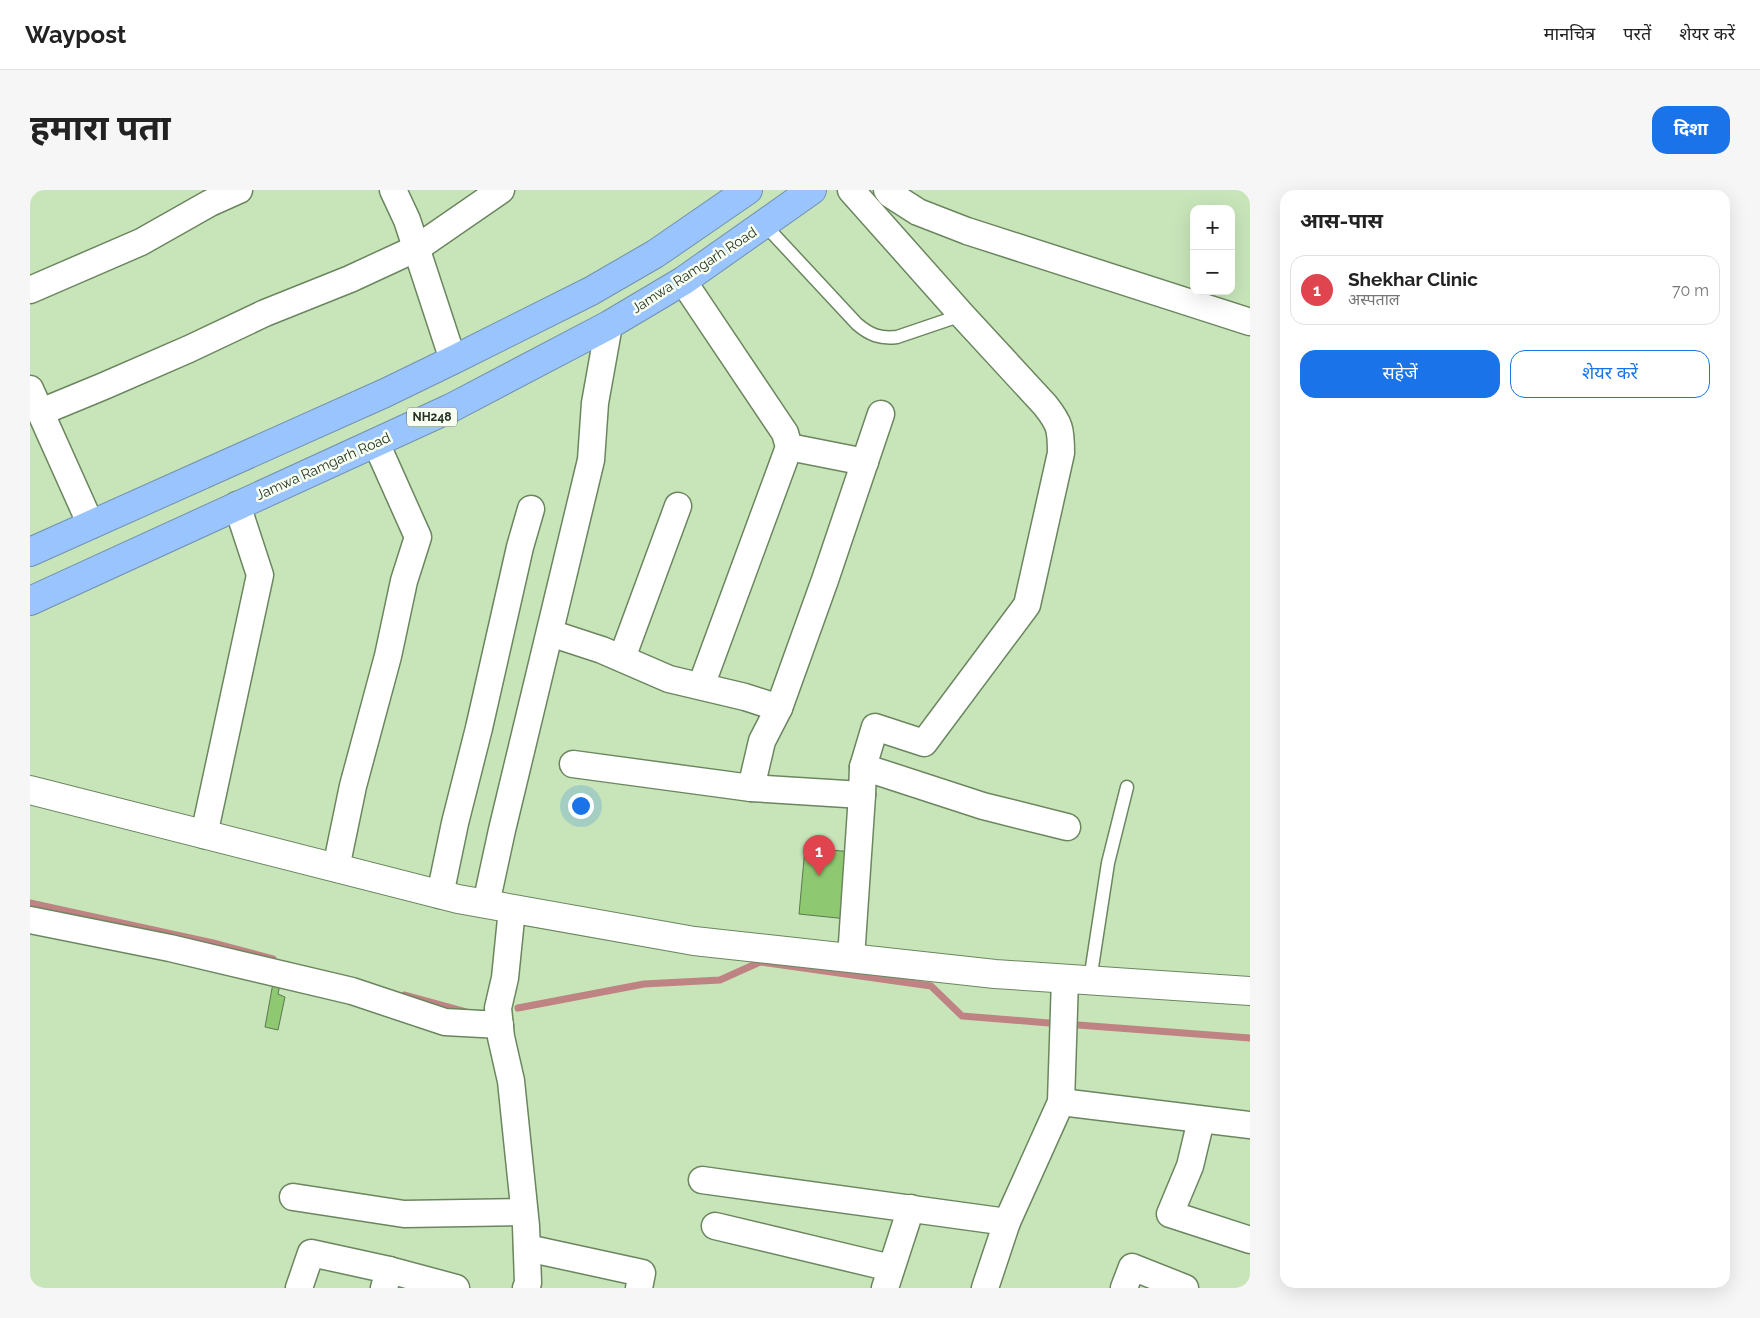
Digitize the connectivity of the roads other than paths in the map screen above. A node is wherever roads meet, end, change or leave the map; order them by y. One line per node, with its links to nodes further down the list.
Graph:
1 (238, 190): 11 (street)
2 (393, 190): 9 (street)
3 (501, 190): 9 (street)
4 (748, 190): 15 (highway)
5 (812, 190): 8 (highway, Jamwa Ramgarh Road / NH248)
6 (851, 190): 12 (street)
7 (887, 190): 13 (street)
8 (764, 224): 10 (highway, Jamwa Ramgarh Road / NH248); 12 (lane)
9 (416, 248): 15 (street); 16 (street)
10 (683, 281): 14 (highway, Jamwa Ramgarh Road / NH248); 19 (street)
11 (30, 290)
12 (962, 315): 32 (street)
13 (1250, 322)
14 (609, 325): 18 (highway, Jamwa Ramgarh Road / NH248); 27 (street)
15 (453, 360): 24 (highway)
16 (34, 402): 24 (street)
17 (881, 414): 20 (street)
18 (376, 443): 21 (highway, Jamwa Ramgarh Road / NH248); 39 (street)
19 (789, 447): 20 (street); 29 (street)
20 (865, 462): 30 (street)
21 (237, 504): 26 (highway, Jamwa Ramgarh Road / NH248); 38 (street)
22 (678, 506): 28 (street)
23 (531, 510): 40 (street)
24 (91, 525): 25 (highway)
25 (30, 552)
26 (30, 601)
27 (550, 632): 28 (street); 41 (street)
28 (622, 658): 29 (street)
29 (701, 686): 30 (street)
30 (779, 708): 34 (street)
31 (573, 764): 34 (street)
32 (863, 767): 36 (street); 37 (street)
33 (1127, 787): 44 (lane)
34 (751, 788): 36 (street)
35 (30, 790): 38 (street)
36 (862, 795): 43 (street)
37 (1068, 828)
38 (204, 835): 39 (street)
39 (336, 868): 40 (street)
40 (440, 895): 41 (street)
41 (499, 906): 43 (street); 46 (street)
42 (30, 920): 46 (street)
43 (851, 958): 44 (street)
44 (1077, 980): 45 (street); 47 (street)
45 (1250, 990)
46 (500, 1025): 53 (street)
47 (1061, 1102): 48 (street); 54 (street)
48 (1201, 1120): 49 (street); 56 (street)
49 (1250, 1125)
50 (702, 1180): 52 (street)
51 (293, 1197): 53 (street)
52 (911, 1208): 54 (street); 58 (street)
53 (524, 1212): 57 (street)
54 (1007, 1222): 60 (street)
55 (715, 1226): 58 (street)
56 (1250, 1240)
57 (527, 1248): 63 (street); 64 (street)
58 (888, 1278)
59 (387, 1279): 61 (street); 62 (street)
60 (990, 1286)
61 (299, 1288)
62 (456, 1288)
63 (526, 1288)
64 (640, 1288)
65 (1124, 1288): 66 (street)
66 (1184, 1288)

